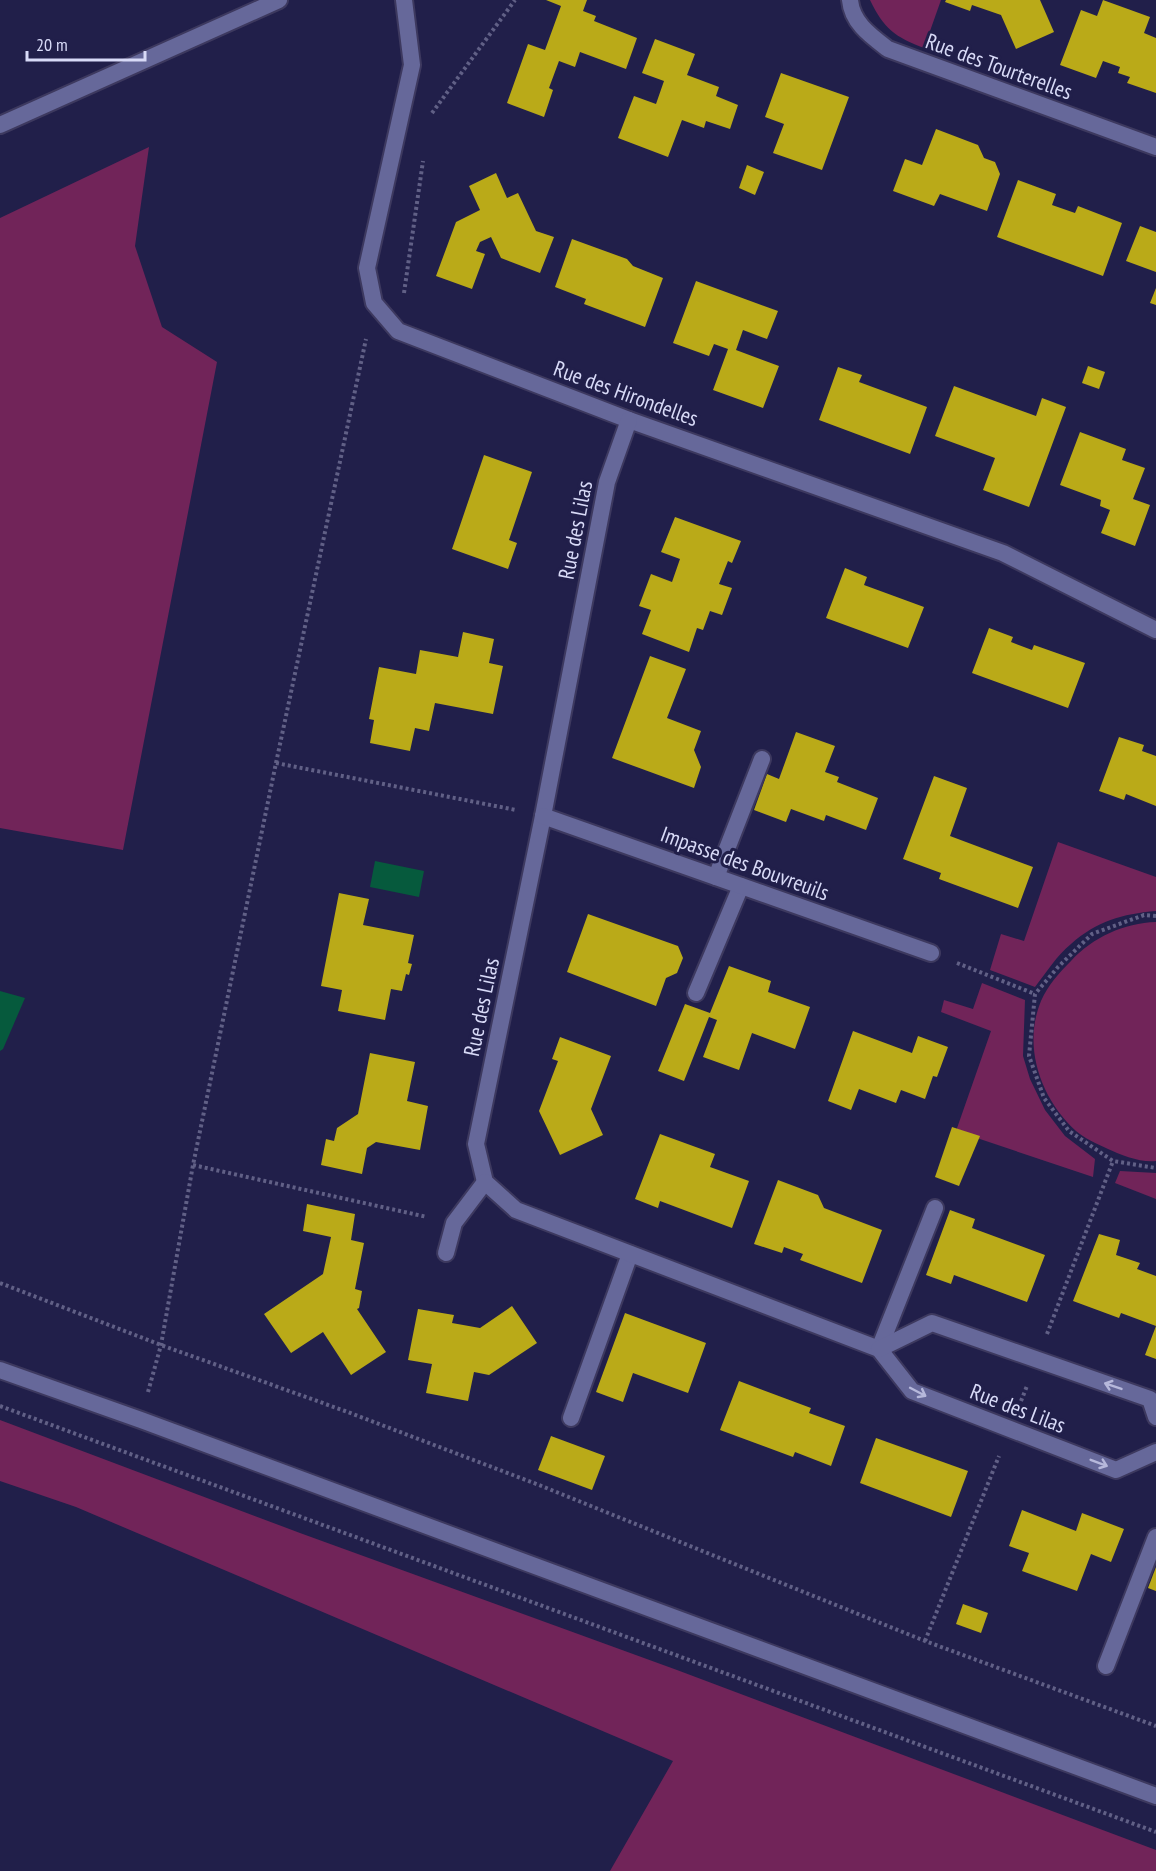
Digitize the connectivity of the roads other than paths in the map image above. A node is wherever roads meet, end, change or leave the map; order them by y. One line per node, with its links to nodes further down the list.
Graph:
1 (279, 0): 4 (street)
2 (404, 0): 6 (street, Rue des Hirondelles)
3 (850, 0): 5 (street, Rue des Tourterelles)
4 (0, 125)
5 (1156, 147)
6 (629, 420): 7 (street, Rue des Hirondelles); 9 (street, Rue des Lilas)
7 (1156, 630)
8 (762, 759): 10 (street)
9 (543, 816): 10 (street, Impasse des Bouvreuils); 14 (street, Rue des Lilas)
10 (716, 877): 11 (street, Impasse des Bouvreuils)
11 (741, 886): 12 (street, Impasse des Bouvreuils); 13 (street)
12 (931, 954)
13 (696, 993)
14 (485, 1182): 16 (street); 17 (street)
15 (935, 1208): 18 (street)
16 (446, 1253)
17 (630, 1254): 18 (street); 21 (street)
18 (879, 1349): 20 (street, one-way to 18); 22 (street, Rue des Lilas, one-way to 22)
19 (0, 1370): 25 (street)
20 (1156, 1417)
21 (571, 1418)
22 (1156, 1452)
23 (1156, 1536): 24 (street)
24 (1106, 1666)
25 (1156, 1796)

